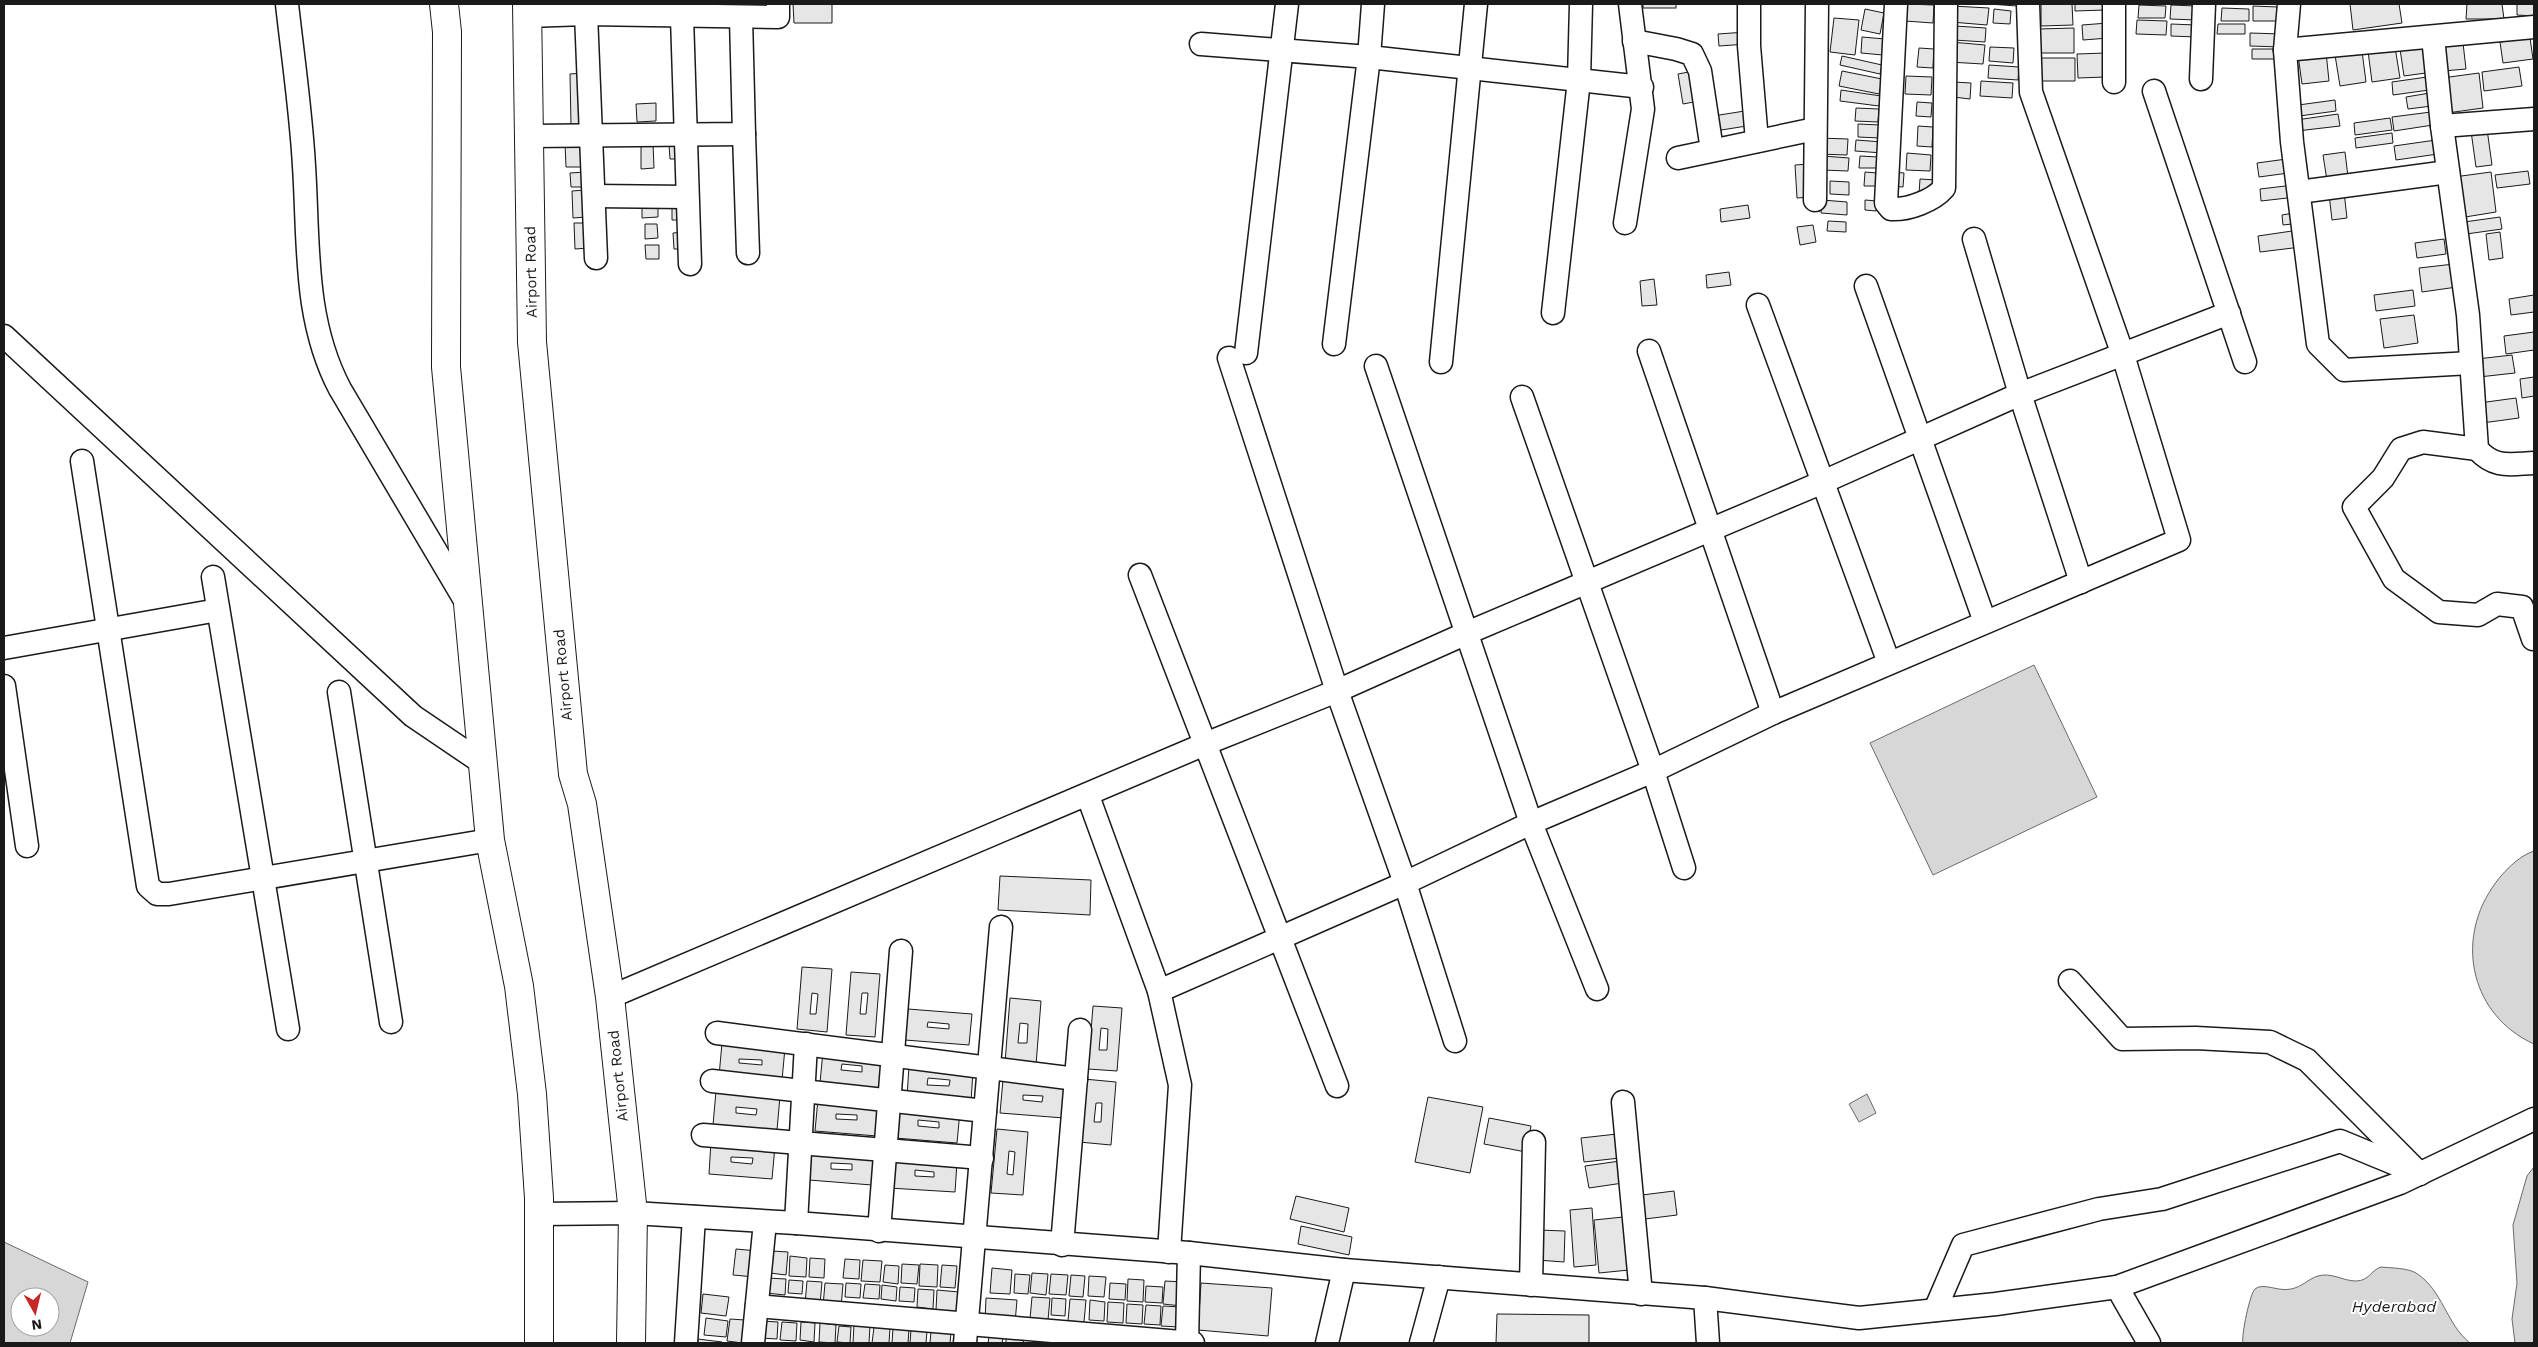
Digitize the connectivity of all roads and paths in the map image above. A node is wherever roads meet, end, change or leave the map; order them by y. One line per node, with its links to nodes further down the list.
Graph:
1 (287, 4): 79 (street)
2 (444, 4): 79 (main road)
3 (778, 4): 20 (street)
4 (1287, 4): 25 (street)
5 (1373, 4): 27 (street)
6 (1476, 4): 28 (street)
7 (1581, 4): 30 (street)
8 (1630, 4): 23 (street)
9 (1749, 4): 42 (street)
10 (1817, 4): 36 (street)
11 (1896, 4): 12 (street)
12 (1946, 4)
13 (2028, 4): 62 (street)
14 (2114, 4): 31 (street)
15 (2204, 4): 29 (street)
16 (2289, 4): 26 (street)
17 (527, 10): 18 (street); 40 (main road, Airport Road)
18 (586, 14): 19 (street); 41 (street)
19 (682, 17): 20 (street); 38 (street)
20 (741, 18): 39 (street)
21 (2534, 27): 22 (street)
22 (2433, 37): 26 (street); 35 (street)
23 (1634, 40): 32 (street); 43 (street)
24 (1201, 44): 25 (street)
25 (1280, 50): 27 (street); 88 (street)
26 (2285, 50): 46 (street)
27 (1369, 57): 28 (street); 60 (street)
28 (1470, 67): 30 (street); 63 (street)
29 (2200, 79)
30 (1579, 80): 32 (street); 57 (street)
31 (2114, 82)
32 (1642, 87): 50 (street)
33 (2154, 91): 58 (street)
34 (2534, 120): 35 (street); 37 (street)
35 (2442, 126): 45 (street)
36 (1815, 128): 42 (street); 49 (street)
37 (2534, 133)
38 (687, 134): 39 (street); 41 (street); 48 (street)
39 (744, 134): 52 (street)
40 (529, 136): 41 (street); 108 (main road, Airport Road)
41 (591, 137): 47 (street)
42 (1757, 141): 43 (street)
43 (1712, 150): 44 (street)
44 (1678, 158)
45 (2448, 172): 46 (street); 65 (street)
46 (2299, 192): 65 (street)
47 (594, 196): 48 (street); 53 (street)
48 (687, 197): 54 (street)
49 (1815, 200)
50 (1625, 223)
51 (1974, 239): 67 (street)
52 (748, 253)
53 (596, 258)
54 (690, 264)
55 (1866, 286): 69 (street)
56 (1758, 305): 73 (street)
57 (1554, 313)
58 (2228, 313): 62 (street); 64 (street)
59 (4, 336): 92 (street)
60 (1334, 344)
61 (1649, 351): 74 (street)
62 (2122, 355): 67 (street); 78 (street)
63 (1441, 362)
64 (2245, 362)
65 (2471, 363): 70 (street)
66 (1376, 366): 83 (street)
67 (2020, 394): 69 (street); 78 (street)
68 (1522, 397): 77 (street)
69 (1920, 438): 73 (street); 81 (street)
70 (2477, 449): 72 (street); 84 (street)
71 (82, 461): 82 (street)
72 (2534, 463)
73 (1823, 482): 74 (street); 86 (street)
74 (1710, 530): 77 (street); 90 (street)
75 (1140, 575): 91 (street)
76 (212, 577): 80 (street)
77 (1586, 582): 83 (street); 93 (street)
78 (2081, 582): 81 (street)
79 (469, 606): 92 (main road)
80 (218, 610): 82 (street); 100 (street)
81 (1985, 622): 86 (street)
82 (108, 629): 85 (street); 100 (street)
83 (1466, 633): 88 (street); 95 (street)
84 (2533, 639)
85 (4, 648)
86 (1889, 663): 90 (street)
87 (4, 686): 97 (street)
88 (1337, 691): 91 (street); 101 (street)
89 (339, 692): 98 (street)
90 (1773, 713): 93 (street)
91 (1205, 744): 94 (street); 103 (street)
92 (484, 764): 96 (main road)
93 (1652, 771): 95 (street); 99 (street)
94 (1088, 796): 107 (street); 108 (street)
95 (1530, 823): 101 (street); 106 (street)
96 (490, 840): 98 (street); 132 (main road)
97 (27, 846)
98 (366, 861): 100 (street); 109 (street)
99 (1684, 868)
100 (262, 879): 110 (street)
101 (1405, 883): 103 (street); 113 (street)
102 (1001, 927): 116 (street)
103 (1281, 938): 107 (street); 119 (street)
104 (901, 951): 115 (street)
105 (2070, 981): 130 (street)
106 (1597, 988)
107 (1160, 991): 139 (street)
108 (610, 997): 131 (main road, Airport Road)
109 (391, 1022)
110 (288, 1029)
111 (1080, 1030): 117 (street)
112 (717, 1033): 114 (street)
113 (1455, 1042)
114 (806, 1044): 115 (street); 120 (street)
115 (893, 1056): 116 (street); 121 (street)
116 (989, 1068): 117 (street); 123 (street)
117 (1076, 1079): 138 (street)
118 (712, 1081): 120 (street)
119 (1336, 1086)
120 (803, 1091): 121 (street); 127 (street)
121 (890, 1101): 123 (street); 128 (street)
122 (1623, 1102): 144 (street)
123 (985, 1111): 129 (street)
124 (2534, 1119): 130 (street)
125 (703, 1135): 127 (street)
126 (1534, 1142): 142 (street)
127 (800, 1143): 128 (street); 135 (street)
128 (886, 1150): 129 (street); 136 (street)
129 (982, 1158): 137 (street)
130 (2420, 1174): 143 (street); 147 (street)
131 (633, 1213): 132 (street); 133 (street); 150 (main road, Airport Road)
132 (539, 1214): 149 (main road)
133 (694, 1217): 134 (street); 151 (street)
134 (766, 1222): 135 (street); 146 (street)
135 (796, 1223): 136 (street)
136 (880, 1231): 137 (street)
137 (975, 1237): 138 (street); 148 (street)
138 (1062, 1245): 139 (street)
139 (1179, 1252): 140 (street); 153 (street)
140 (1344, 1270): 141 (street); 154 (street)
141 (1439, 1277): 142 (street); 155 (street)
142 (1531, 1285): 144 (street)
143 (2117, 1287): 147 (street); 157 (street)
144 (1641, 1294): 145 (street)
145 (1704, 1298): 147 (street); 156 (street)
146 (757, 1306): 148 (street); 152 (street)
147 (1935, 1310)
148 (966, 1334): 153 (street)
149 (539, 1343)
150 (631, 1343)
151 (686, 1343)
152 (753, 1343)
153 (1189, 1343)
154 (1327, 1343)
155 (1421, 1343)
156 (1708, 1343)
157 (2149, 1343)

